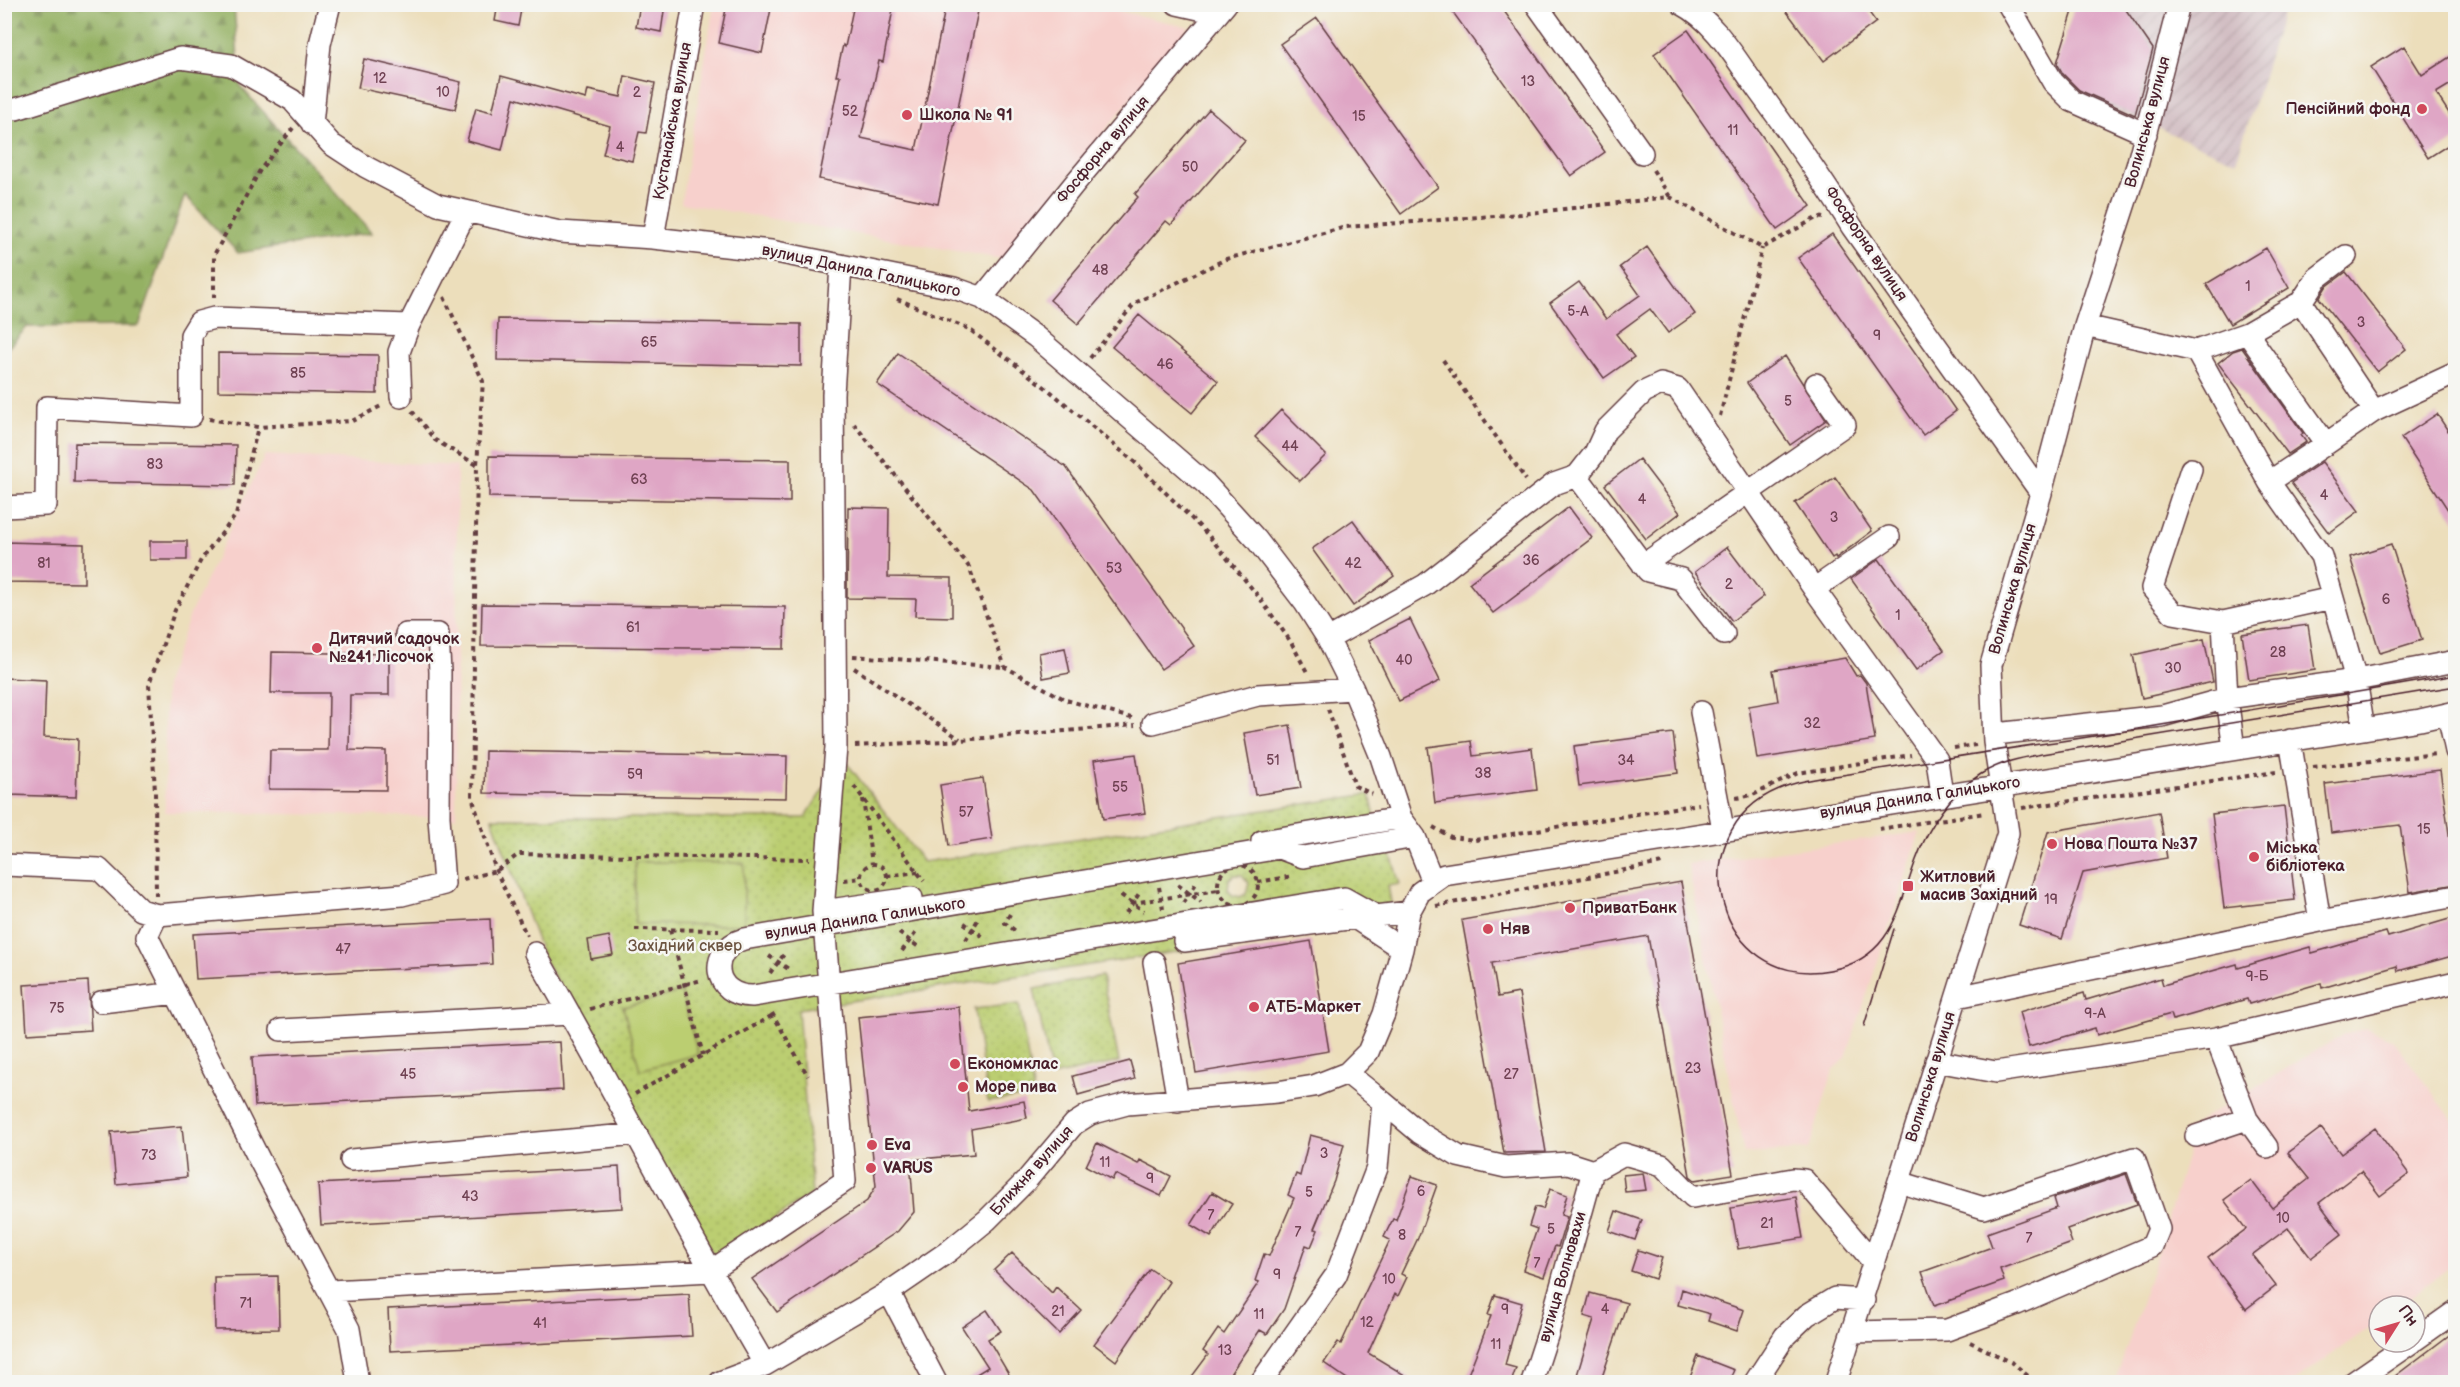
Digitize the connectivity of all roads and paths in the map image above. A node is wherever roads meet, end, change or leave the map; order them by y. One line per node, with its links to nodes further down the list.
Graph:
1 (330, 4): 10 (street)
2 (694, 4): 16 (street, Кустанайська вулиця)
3 (1177, 4): 8 (street)
4 (1536, 4): 12 (street)
5 (1682, 4): 15 (street, Фосфорна вулиця)
6 (2008, 4): 11 (street)
7 (2179, 4): 11 (street, Волинська вулиця)
8 (1222, 9): 22 (street, Фосфорна вулиця)
9 (4, 109): 10 (street, вулиця Данила Галицького)
10 (309, 119): 14 (street, вулиця Данила Галицького); 24 (path)
11 (2145, 134): 26 (street, Волинська вулиця)
12 (1642, 153): 13 (path)
13 (1670, 197): 17 (path); 30 (path)
14 (466, 212): 16 (street, вулиця Данила Галицького); 20 (street)
15 (1852, 227): 17 (path); 45 (street, Фосфорна вулиця)
16 (653, 238): 19 (street, вулиця Данила Галицького)
17 (1762, 248): 38 (path)
18 (2346, 256): 23 (street)
19 (841, 264): 22 (street, вулиця Данила Галицького); 56 (street)
20 (435, 276): 25 (street); 40 (path)
21 (895, 297): 61 (path)
22 (982, 298): 30 (street, вулиця Данила Галицького)
23 (2301, 302): 27 (street); 34 (street)
24 (214, 318): 25 (street); 35 (street)
25 (409, 325): 33 (street)
26 (2085, 326): 28 (street); 45 (street, Волинська вулиця)
27 (2247, 333): 28 (street); 39 (street)
28 (2196, 351): 43 (street)
29 (1443, 360): 46 (path)
30 (1078, 372): 55 (street, вулиця Данила Галицького)
31 (2456, 373): 34 (street)
32 (1816, 384): 44 (street)
33 (401, 397): 37 (path); 40 (path)
34 (2374, 411): 39 (street)
35 (191, 416): 37 (path); 47 (street)
36 (851, 421): 58 (path)
37 (258, 427): 107 (path)
38 (1713, 442): 42 (street); 44 (street)
39 (2326, 444): 43 (street)
40 (477, 465): 90 (path)
41 (2191, 469): 52 (street)
42 (1577, 476): 46 (street); 49 (street)
43 (2270, 482): 51 (street)
44 (1748, 492): 49 (street); 50 (street)
45 (2041, 493): 67 (street, Волинська вулиця)
46 (1538, 498): 55 (street)
47 (4, 507)
48 (1889, 537): 50 (street)
49 (1643, 565): 54 (street)
50 (1814, 589): 72 (street)
51 (2332, 598): 52 (street); 59 (street)
52 (2223, 622): 62 (street)
53 (406, 633): 97 (street)
54 (1724, 634)
55 (1328, 639): 60 (street, вулиця Данила Галицького)
56 (834, 654): 58 (path); 69 (path); 70 (street)
57 (2456, 661): 59 (street)
58 (1005, 667): 65 (path)
59 (2356, 680): 62 (street); 66 (street)
60 (1353, 689): 61 (street); 81 (street, вулиця Данила Галицького)
61 (1318, 691): 65 (street); 81 (path)
62 (2227, 698): 67 (street); 71 (street)
63 (1701, 712): 79 (street)
64 (2452, 713): 66 (street, вулиця Данила Галицького); 73 (street)
65 (1153, 723): 69 (path)
66 (2364, 729): 68 (street, вулиця Данила Галицького)
67 (1994, 738): 72 (path); 76 (street, Волинська вулиця)
68 (2290, 740): 71 (street, вулиця Данила Галицького); 74 (street)
69 (961, 741): 70 (path)
70 (836, 747): 85 (street)
71 (2234, 749): 76 (street, вулиця Данила Галицького)
72 (1932, 752): 77 (street); 79 (path)
73 (2450, 752): 74 (path)
74 (2295, 769): 80 (path); 111 (street)
75 (850, 780): 78 (path)
76 (2002, 786): 77 (street, вулиця Данила Галицького); 80 (street, Волинська вулиця)
77 (1942, 795): 82 (street, вулиця Данила Галицького)
78 (863, 798): 87 (path); 91 (path)
79 (1717, 801): 82 (street); 83 (path)
80 (2005, 811): 135 (street, Волинська вулиця)
81 (1399, 812): 83 (street, вулиця Данила Галицького); 104 (street)
82 (1723, 830): 96 (street, вулиця Данила Галицького)
83 (1423, 831): 84 (street, вулиця Данила Галицького); 96 (street, вулиця Данила Галицького)
84 (1213, 859): 89 (street, вулиця Данила Галицького); 100 (path)
85 (827, 860): 90 (path); 110 (street)
86 (1673, 861): 106 (path)
87 (872, 864): 91 (path); 94 (path)
88 (4, 866): 107 (street)
89 (1155, 869): 93 (street, вулиця Данила Галицького); 100 (path); 103 (path); 105 (path)
90 (496, 871): 97 (path); 123 (path)
91 (918, 872): 104 (path)
92 (1300, 874): 95 (path)
93 (1099, 879): 99 (street, вулиця Данила Галицького); 105 (path)
94 (836, 881)
95 (1258, 882)
96 (1433, 882): 106 (street, Ближня вулиця)
97 (444, 884): 107 (street)
98 (1218, 890): 100 (path)
99 (1023, 893): 102 (street, вулиця Данила Галицького); 121 (path)
100 (1189, 894): 103 (path); 109 (path); 112 (path)
101 (2456, 896): 111 (street)
102 (993, 898): 104 (street, вулиця Данила Галицького); 114 (path)
103 (1161, 898): 105 (path); 112 (path)
104 (936, 903): 108 (street, вулиця Данила Галицького); 110 (street); 114 (path); 119 (path)
105 (1132, 903): 112 (path); 117 (path)
106 (1409, 912): 109 (street); 122 (street, Ближня вулиця)
107 (157, 915): 133 (street)
108 (880, 918): 110 (street, вулиця Данила Галицького); 119 (path)
109 (1223, 918): 112 (street)
110 (824, 919): 116 (street, вулиця Данила Галицького); 132 (street)
111 (2320, 921): 135 (street)
112 (1167, 927): 117 (street)
113 (635, 929): 115 (path)
114 (973, 929): 124 (path); 127 (path)
115 (670, 930): 118 (path); 131 (path)
116 (802, 931): 118 (street, вулиця Данила Галицького); 125 (path)
117 (1110, 937): 121 (street)
118 (744, 939): 125 (path); 129 (street, вулиця Данила Галицького)
119 (910, 940): 127 (path); 128 (path)
120 (1184, 941): 122 (street)
121 (1038, 949): 124 (street)
122 (1402, 949): 143 (street, Ближня вулиця)
123 (535, 953): 137 (street)
124 (1005, 954): 127 (street)
125 (778, 962): 132 (path); 134 (path)
126 (1154, 962): 145 (street)
127 (947, 964): 128 (street)
128 (886, 974): 132 (street)
129 (720, 975): 131 (path); 134 (street)
130 (2456, 982): 140 (street)
131 (685, 984): 137 (path); 141 (path)
132 (821, 985): 134 (street); 156 (street)
133 (176, 993): 136 (street); 157 (street)
134 (757, 995): 138 (path)
135 (1957, 997): 142 (street, Волинська вулиця)
136 (102, 1002)
137 (570, 1014): 139 (street); 147 (street)
138 (773, 1015): 141 (path); 144 (path)
139 (281, 1030)
140 (2216, 1038): 142 (street); 148 (street)
141 (703, 1055): 147 (path)
142 (1936, 1061): 154 (street, Волинська вулиця)
143 (1347, 1073): 145 (street, Ближня вулиця); 146 (street)
144 (808, 1076)
145 (1178, 1101): 158 (street, Ближня вулиця)
146 (1383, 1102): 153 (street); 169 (street)
147 (620, 1103): 149 (street)
148 (2247, 1119): 150 (street); 151 (street)
149 (637, 1134): 152 (street); 156 (street)
150 (2196, 1136)
151 (2267, 1147)
152 (351, 1160)
153 (1593, 1171): 155 (street); 170 (street, вулиця Волновахи)
154 (1899, 1182): 155 (street, Волинська вулиця); 161 (street)
155 (1874, 1263): 159 (street, Волинська вулиця)
156 (711, 1271): 157 (street); 165 (street)
157 (330, 1291): 166 (street)
158 (889, 1292): 165 (street, Ближня вулиця); 168 (street)
159 (1864, 1299): 163 (street, Волинська вулиця); 171 (street)
160 (2456, 1311): 162 (street)
161 (1947, 1330): 163 (street); 173 (path)
162 (2427, 1331)
163 (1852, 1332): 172 (street, Волинська вулиця)
164 (2395, 1354): 174 (street)
165 (765, 1365): 167 (street, Ближня вулиця)
166 (358, 1383)
167 (720, 1383)
168 (936, 1383)
169 (1261, 1383)
170 (1532, 1383)
171 (1755, 1383)
172 (1836, 1383)
173 (2035, 1383)
174 (2354, 1383)

